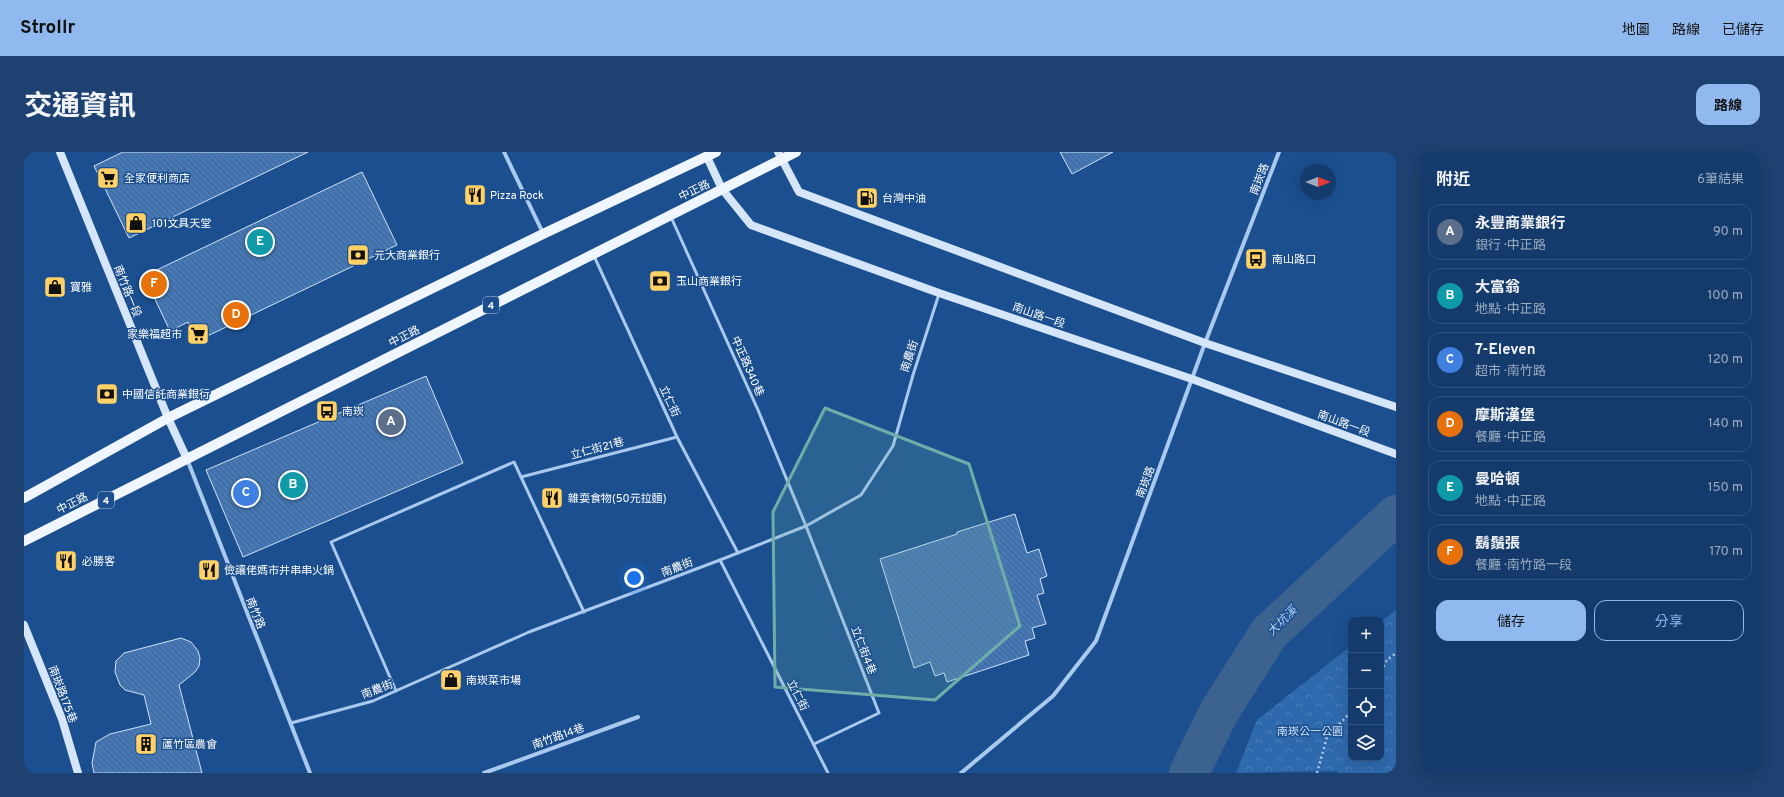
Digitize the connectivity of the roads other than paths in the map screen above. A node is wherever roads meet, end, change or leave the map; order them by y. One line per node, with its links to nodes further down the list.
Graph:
1 (60, 152): 15 (street, 南竹路一段)
2 (504, 152): 9 (street)
3 (796, 152): 6 (main road, 中正路 / 4)
4 (1279, 152): 12 (street, 南崁路)
5 (711, 154): 7 (street, 南山路一段); 9 (main road)
6 (780, 156): 7 (main road, 中正路 / 4); 12 (street)
7 (722, 189): 8 (main road, 中正路 / 4); 11 (street, 南山路一段)
8 (670, 215): 10 (main road, 中正路 / 4); 21 (lane, 中正路340巷)
9 (543, 234): 15 (main road)
10 (593, 254): 16 (lane, 立仁街); 18 (main road, 中正路 / 4)
11 (939, 293): 13 (street, 南山路一段); 21 (lane, 南農街)
12 (1205, 343): 13 (street, 南崁路); 14 (street)
13 (1192, 379): 17 (street, 南山路一段); 35 (street, 南崁路)
14 (1396, 407)
15 (168, 418): 18 (street, 南竹路一段); 20 (main road)
16 (677, 437): 19 (lane, 立仁街21巷); 23 (lane, 立仁街)
17 (1396, 454)
18 (187, 459): 22 (main road, 中正路 / 4); 29 (street, 南竹路)
19 (521, 477): 25 (lane); 27 (lane)
20 (24, 498)
21 (806, 526): 23 (lane, 南農街); 30 (lane, 立仁街4巷)
22 (24, 541)
23 (738, 553): 24 (lane, 南農街)
24 (720, 560): 25 (lane, 南農街); 30 (lane, 立仁街)
25 (584, 612): 27 (lane, 南農街)
26 (24, 625): 31 (street, 南崁路175巷)
27 (396, 691): 29 (lane, 南農街)
28 (638, 717): 33 (street, 南竹路14巷)
29 (291, 723): 32 (street, 南竹路)
30 (814, 744): 34 (lane, 立仁街)
31 (78, 773)
32 (310, 773)
33 (484, 773)
34 (828, 773)
35 (961, 773)

